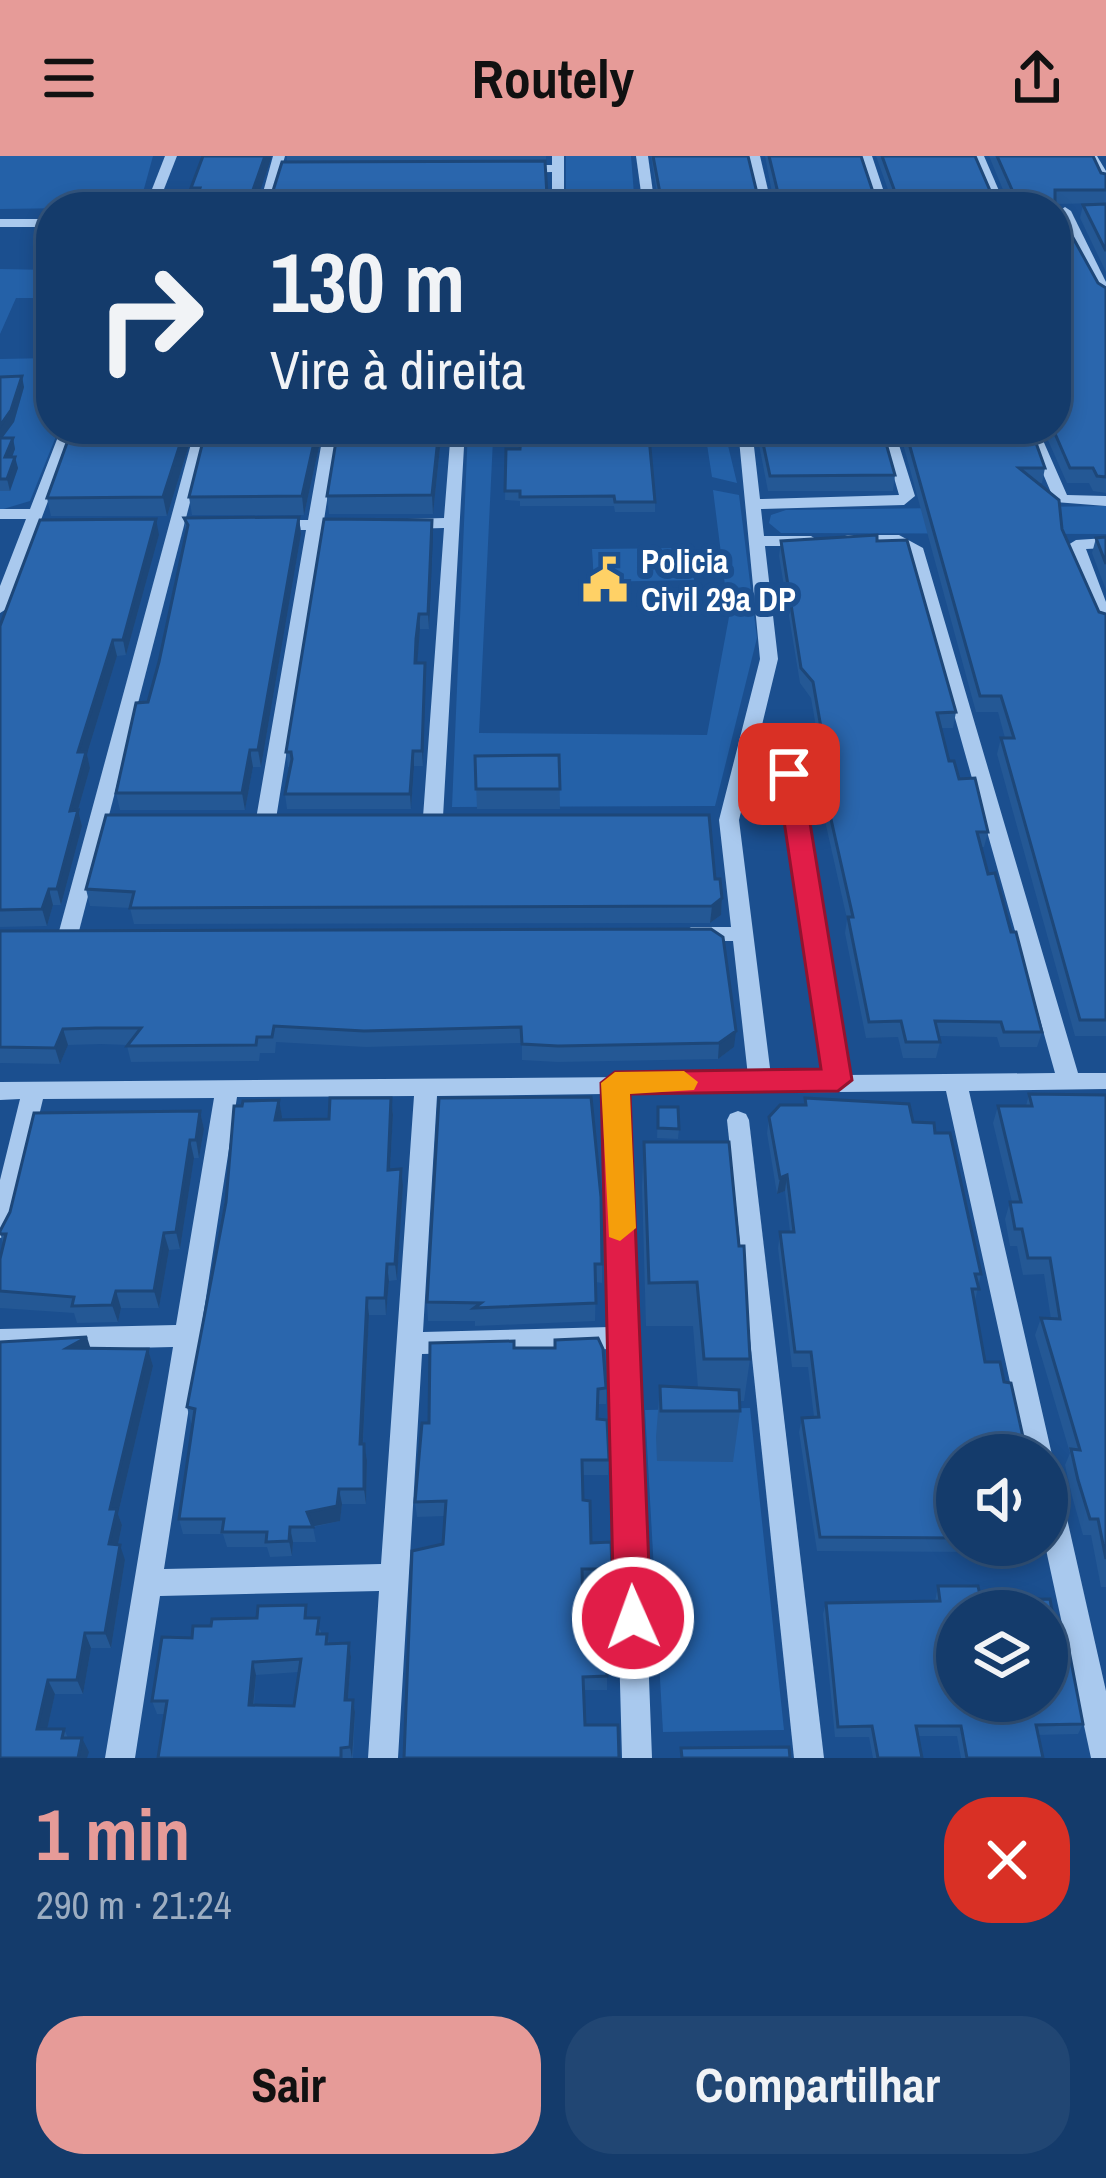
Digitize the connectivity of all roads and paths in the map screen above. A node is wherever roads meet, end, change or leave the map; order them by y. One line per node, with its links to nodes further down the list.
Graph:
1 (171, 156): 12 (street)
2 (642, 156): 14 (street)
3 (754, 156): 15 (street)
4 (866, 156): 16 (street)
5 (978, 156): 17 (street)
6 (1091, 156): 11 (street)
7 (558, 162): 9 (street)
8 (277, 163): 10 (street); 13 (street)
9 (511, 169)
10 (299, 170)
11 (1106, 181)
12 (157, 192)
13 (269, 192)
14 (647, 192)
15 (762, 192)
16 (878, 192)
17 (994, 192)
18 (0, 212): 19 (street)
19 (36, 212)
20 (1071, 214): 21 (street)
21 (1086, 214)
22 (0, 223): 23 (street)
23 (36, 223)
24 (1071, 232): 25 (street)
25 (1106, 295)
26 (62, 444): 36 (street)
27 (198, 444): 43 (street)
28 (328, 444): 40 (street)
29 (457, 444): 37 (street)
30 (747, 444): 34 (street)
31 (892, 444): 34 (street)
32 (1037, 444): 33 (street)
33 (1106, 501)
34 (754, 504): 46 (street)
35 (0, 514): 36 (street)
36 (33, 520): 41 (street); 48 (street)
37 (454, 523): 39 (street); 51 (street)
38 (362, 524): 40 (street)
39 (385, 524)
40 (315, 525): 45 (street); 55 (street)
41 (51, 526)
42 (156, 526): 43 (street)
43 (176, 526): 44 (street); 59 (street)
44 (200, 526)
45 (246, 526)
46 (759, 541): 58 (street); 66 (street)
47 (1106, 543): 49 (street)
48 (0, 608)
49 (1106, 624)
50 (789, 774): 64 (street)
51 (433, 817): 52 (street); 53 (street)
52 (409, 818)
53 (455, 818)
54 (242, 819): 55 (street)
55 (266, 819): 56 (street)
56 (290, 819)
57 (706, 820): 58 (street)
58 (729, 820): 62 (street)
59 (99, 821): 60 (street); 63 (street)
60 (123, 821)
61 (673, 934): 62 (street)
62 (742, 934): 65 (street)
63 (68, 935)
64 (838, 1080): 65 (street); 69 (street)
65 (760, 1081): 68 (street)
66 (1069, 1081): 67 (street); 69 (street)
67 (1106, 1081)
68 (615, 1083): 70 (street); 77 (street)
69 (956, 1083): 80 (street)
70 (426, 1085): 71 (street); 79 (street)
71 (226, 1088): 72 (street); 76 (street)
72 (34, 1090): 73 (street); 75 (street)
73 (0, 1091)
74 (738, 1120): 87 (street)
75 (0, 1228)
76 (184, 1336): 78 (street); 83 (street)
77 (624, 1338): 79 (street); 86 (street)
78 (0, 1340)
79 (409, 1342): 82 (street)
80 (1034, 1434)
81 (1063, 1566): 88 (street)
82 (392, 1577): 83 (street); 85 (street)
83 (150, 1582): 84 (street)
84 (120, 1758)
85 (383, 1758)
86 (637, 1758)
87 (809, 1758)
88 (1106, 1758)

